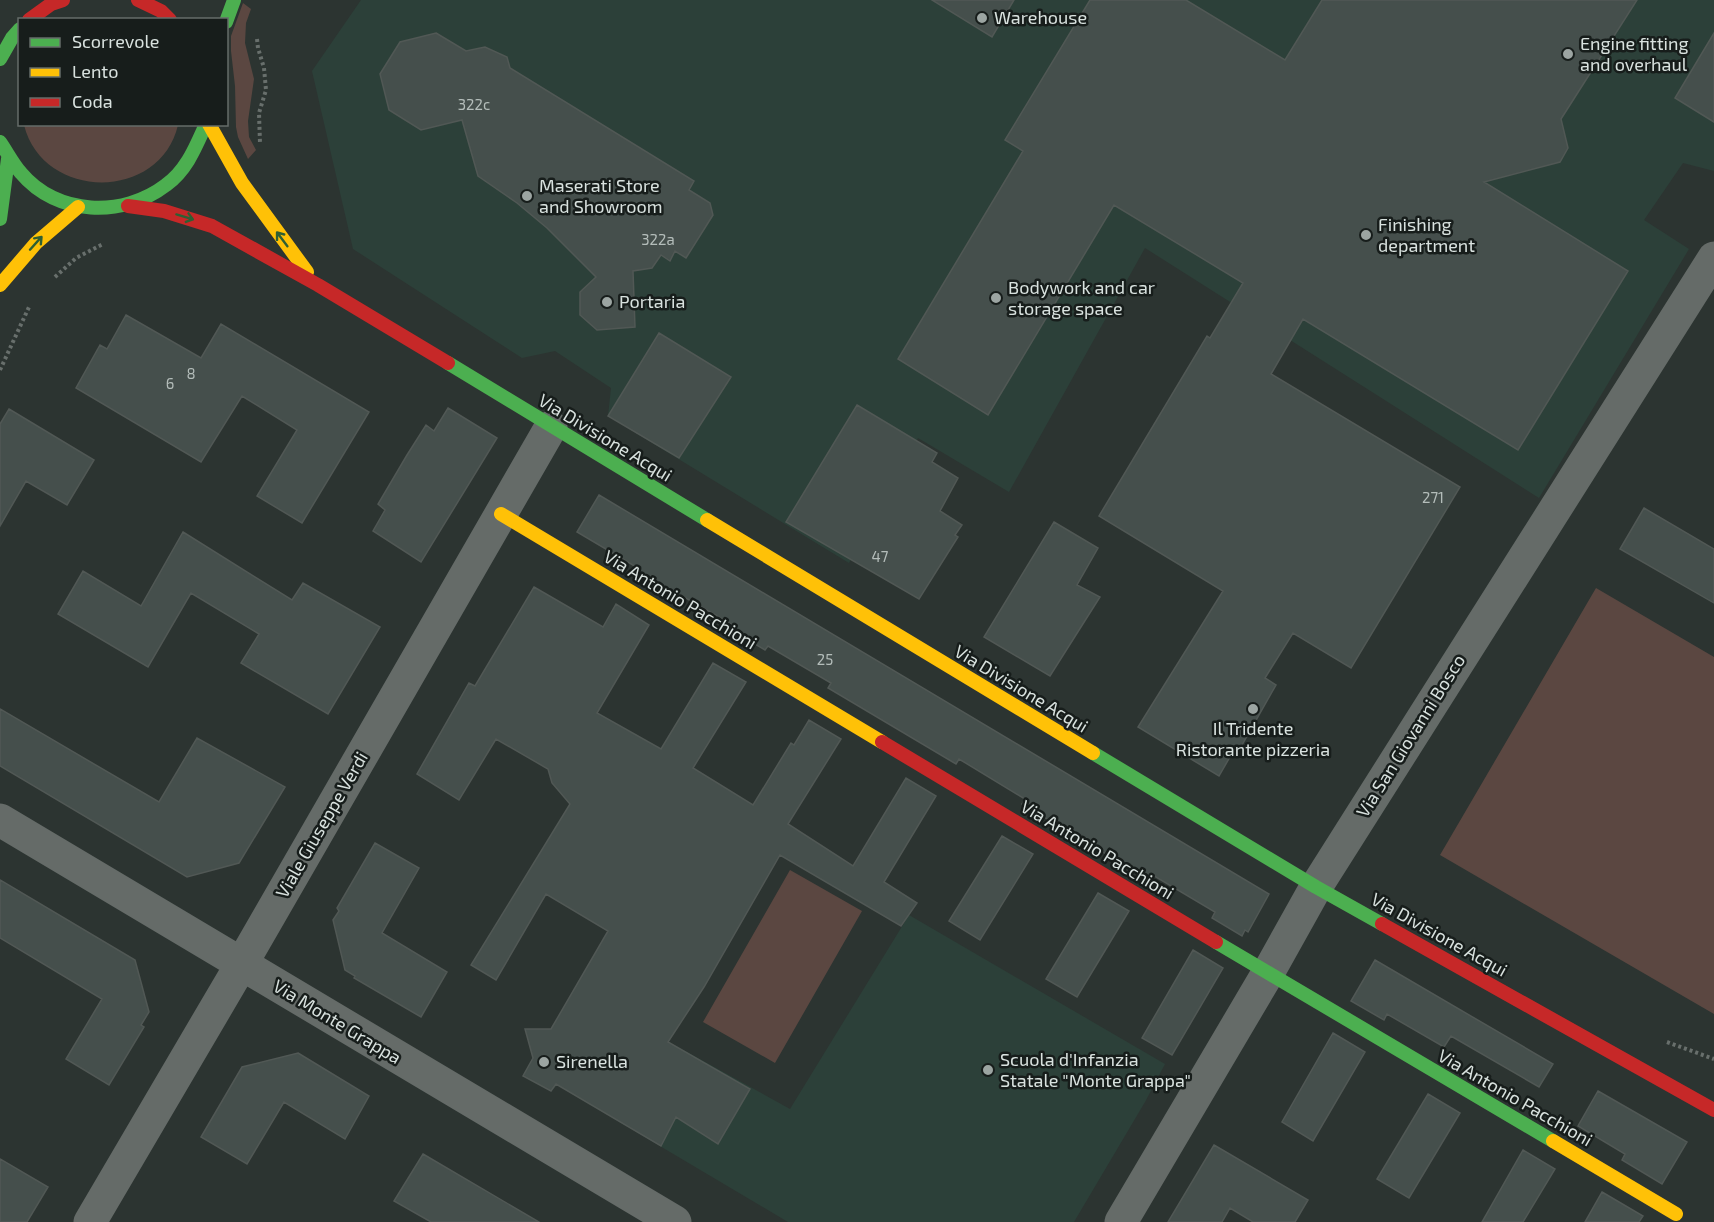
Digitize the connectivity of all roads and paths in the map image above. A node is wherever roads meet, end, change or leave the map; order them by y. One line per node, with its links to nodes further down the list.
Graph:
1 (138, 0): 6 (main road)
2 (234, 0): 7 (main road)
3 (32, 1): 4 (main road)
4 (57, 2): 5 (main road)
5 (32, 18)
6 (169, 18)
7 (227, 18)
8 (256, 28): 14 (path)
9 (18, 31): 10 (main road)
10 (0, 59)
11 (207, 126): 16 (main road)
12 (209, 126): 23 (main road, Via Divisione Acqui, one-way to 12)
13 (0, 142): 15 (main road)
14 (262, 152)
15 (8, 159): 17 (main road); 18 (main road)
16 (128, 206): 17 (main road); 23 (main road, Via Divisione Acqui, one-way to 23)
17 (78, 207): 22 (main road, one-way to 17)
18 (0, 219)
19 (107, 242): 21 (path)
20 (1714, 258): 29 (street, Via San Giovanni Bosco)
21 (49, 283)
22 (0, 285)
23 (318, 285): 26 (main road, Via Divisione Acqui)
24 (29, 306): 25 (path)
25 (0, 370)
26 (551, 427): 27 (street, Viale Giuseppe Verdi); 29 (main road, Via Divisione Acqui)
27 (501, 514): 30 (street, Viale Giuseppe Verdi); 31 (main road, Via Antonio Pacchioni)
28 (0, 820): 30 (street, Via Monte Grappa)
29 (1316, 887): 31 (street, Via San Giovanni Bosco); 32 (main road, Via Divisione Acqui)
30 (241, 965): 34 (street, Viale Giuseppe Verdi); 35 (street, Via Monte Grappa)
31 (1268, 973): 33 (main road, Via Antonio Pacchioni); 36 (street, Via San Giovanni Bosco)
32 (1714, 1110)
33 (1676, 1214)
34 (90, 1222)
35 (675, 1222)
36 (1121, 1222)

